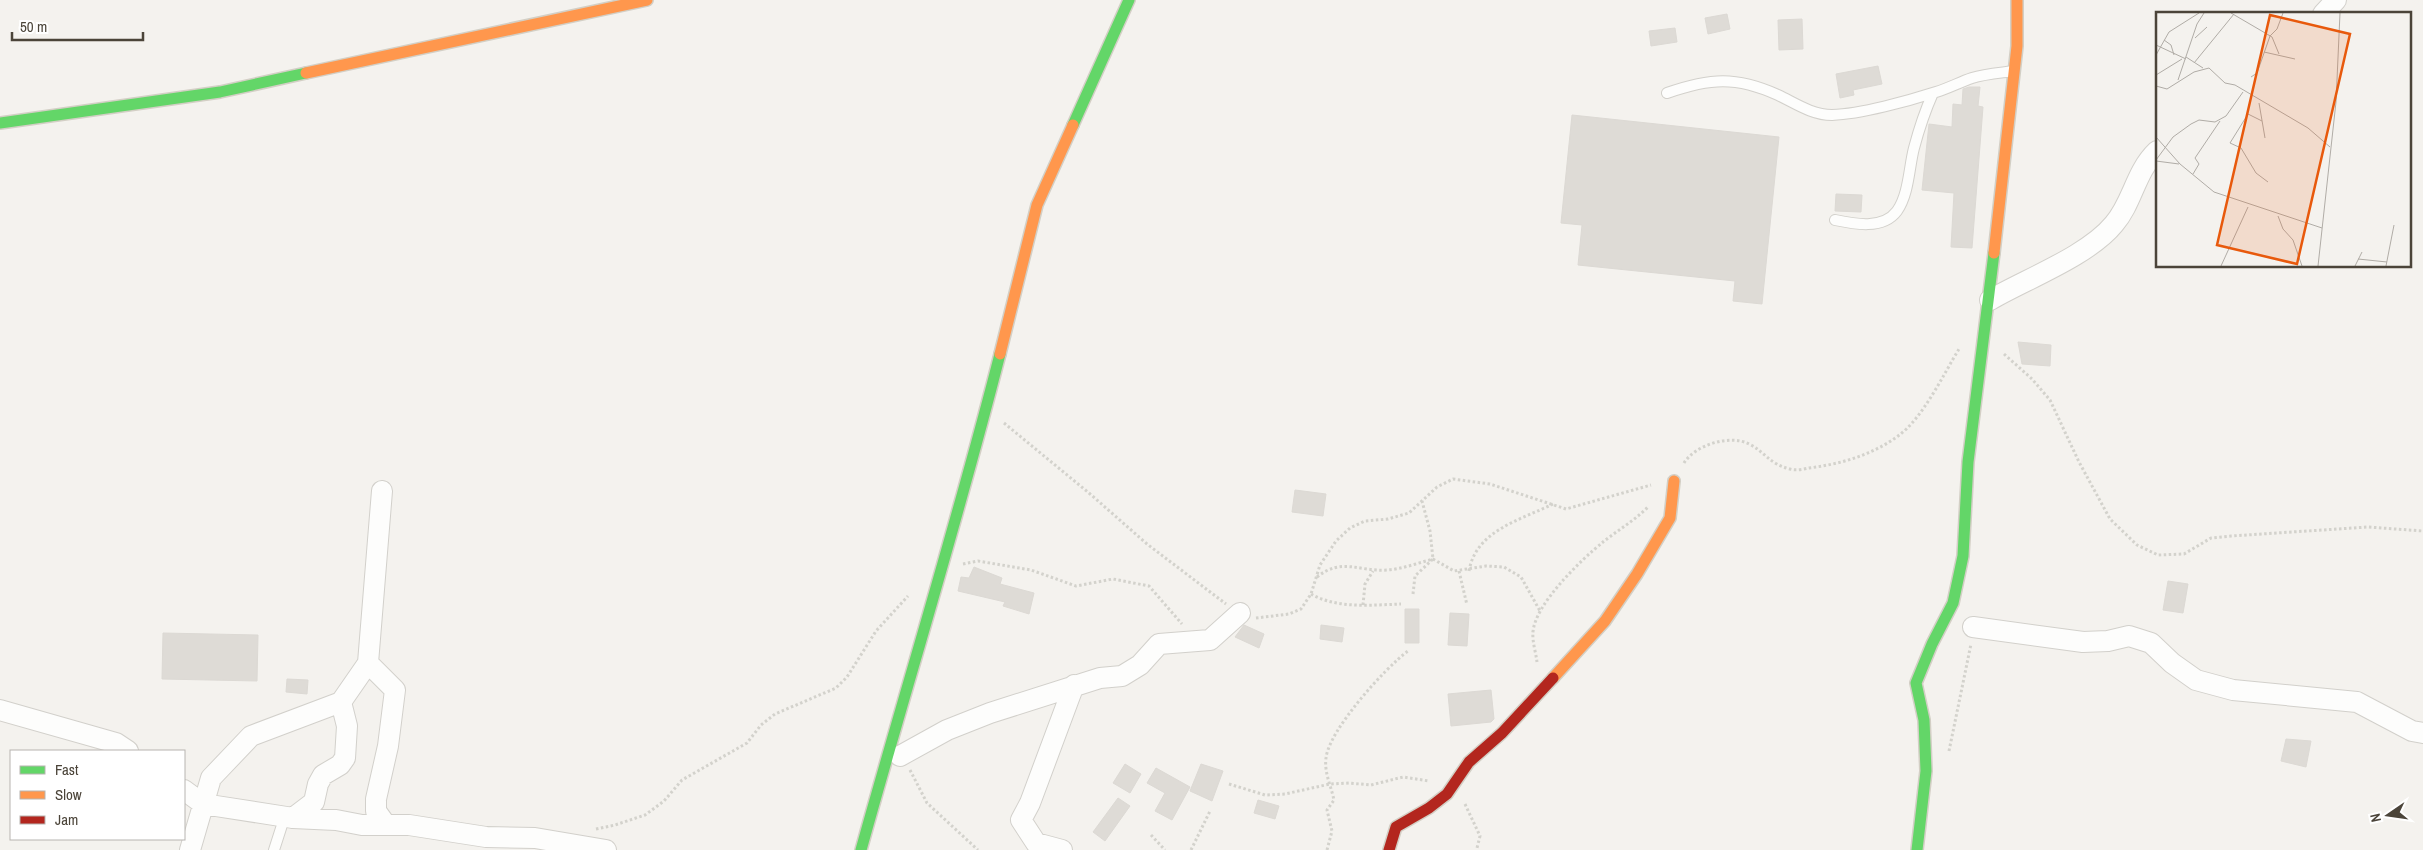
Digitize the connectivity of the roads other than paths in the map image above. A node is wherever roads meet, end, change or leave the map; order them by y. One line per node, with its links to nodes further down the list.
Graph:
1 (647, 0): 9 (street)
2 (1130, 0): 31 (street)
3 (2017, 0): 6 (street)
4 (2336, 0): 5 (street)
5 (2325, 12)
6 (2014, 71): 8 (lane); 12 (street)
7 (1667, 93): 8 (lane)
8 (1933, 93): 11 (lane)
9 (0, 123)
10 (2156, 152): 12 (street)
11 (1835, 220)
12 (1990, 300): 34 (street)
13 (1674, 481): 33 (street)
14 (382, 491): 17 (street)
15 (1240, 613): 18 (street)
16 (1973, 627): 21 (street)
17 (368, 663): 19 (street); 27 (street)
18 (1074, 685): 23 (street); 32 (street)
19 (341, 702): 25 (street); 26 (street)
20 (0, 710): 22 (street)
21 (2423, 733)
22 (126, 750)
23 (900, 756)
24 (185, 791): 25 (street)
25 (203, 804): 26 (street); 28 (street)
26 (293, 818): 27 (street); 29 (lane)
27 (386, 825): 30 (street)
28 (190, 850)
29 (274, 850)
30 (606, 850)
31 (861, 850)
32 (1062, 850)
33 (1389, 850)
34 (1917, 850)

